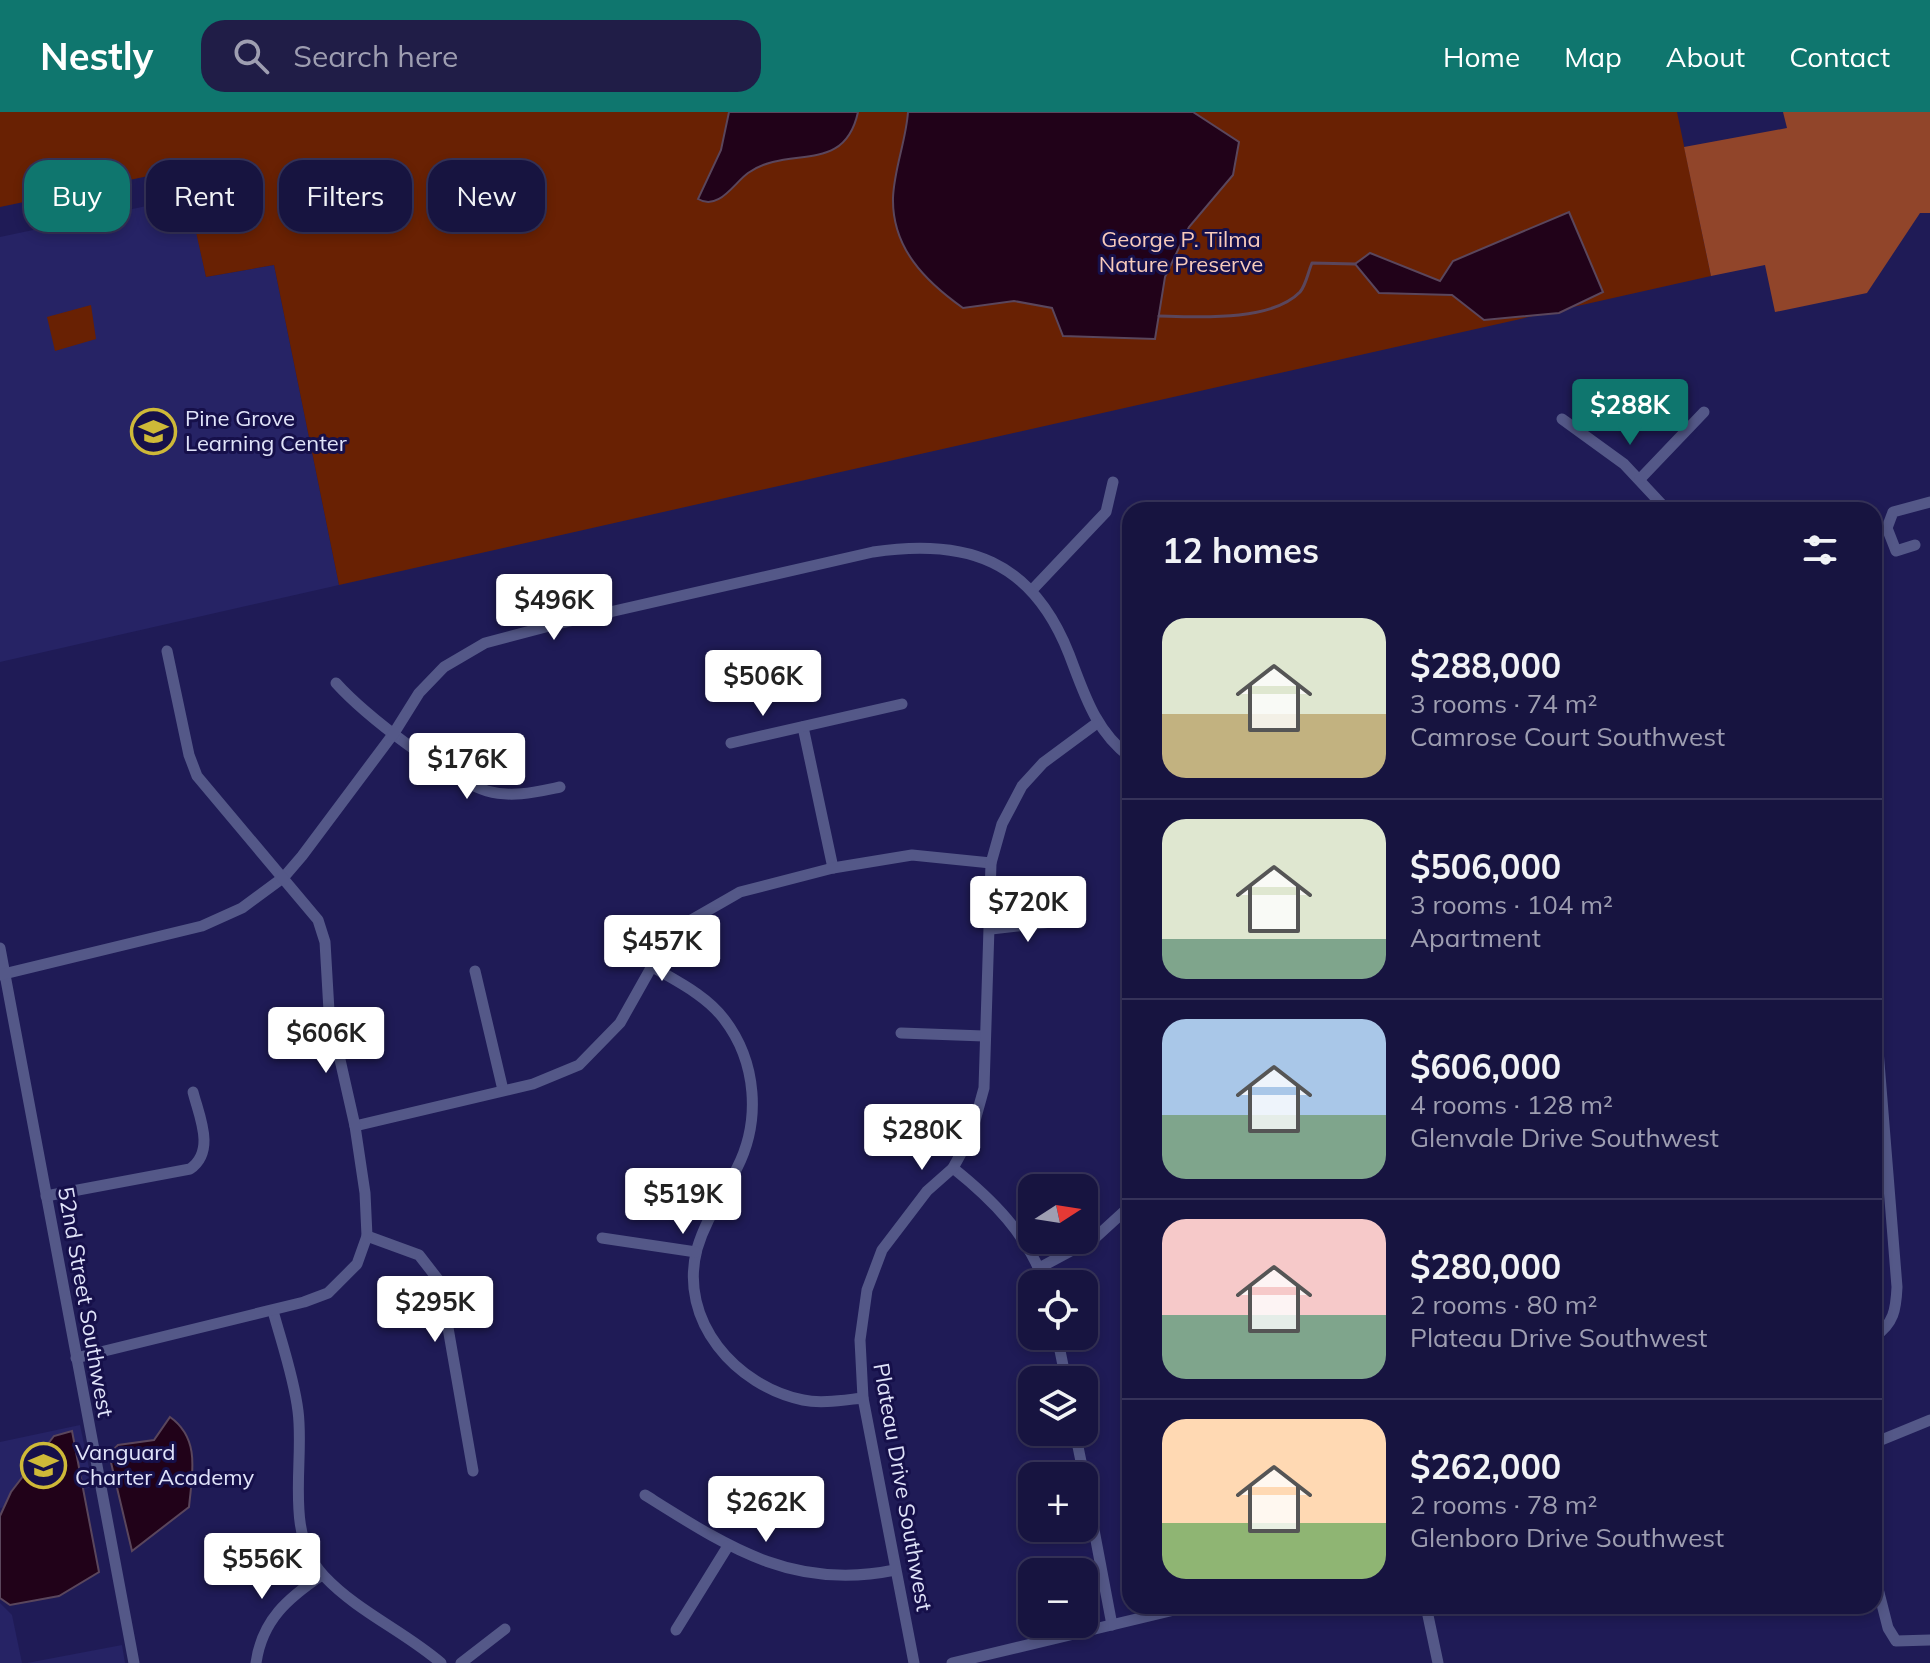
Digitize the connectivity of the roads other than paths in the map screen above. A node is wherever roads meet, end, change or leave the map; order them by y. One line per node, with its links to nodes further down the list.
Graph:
1 (1704, 412): 3 (street)
2 (1562, 419): 3 (street)
3 (1640, 479): 5 (street)
4 (1113, 482): 8 (street)
5 (1660, 502)
6 (1930, 502): 7 (street)
7 (1915, 545)
8 (1033, 589): 12 (street); 14 (street)
9 (167, 651): 20 (street)
10 (336, 683): 14 (street)
11 (902, 704): 13 (street)
12 (1097, 723): 16 (street); 18 (street, Plateau Drive Southwest)
13 (803, 727): 15 (street); 19 (street)
14 (394, 733): 17 (street); 20 (street)
15 (731, 743)
16 (1122, 749)
17 (560, 787)
18 (991, 863): 19 (street); 22 (street, Plateau Drive Southwest)
19 (833, 868): 24 (street)
20 (284, 877): 26 (street); 31 (street)
21 (1060, 921): 22 (street)
22 (991, 929): 28 (street, Plateau Drive Southwest)
23 (0, 948): 26 (street, 52nd Street Southwest)
24 (651, 966): 29 (street); 38 (street)
25 (475, 971): 29 (street)
26 (2, 974): 34 (street, 52nd Street Southwest)
27 (901, 1033): 28 (street)
28 (984, 1036): 33 (street, Plateau Drive Southwest)
29 (503, 1090): 31 (street)
30 (193, 1092): 34 (street)
31 (355, 1126): 36 (street)
32 (1882, 1134): 41 (street)
33 (953, 1168): 39 (street); 43 (street, Plateau Drive Southwest)
34 (46, 1196): 42 (street, 52nd Street Southwest)
35 (1122, 1213): 39 (street)
36 (367, 1236): 40 (street); 46 (street)
37 (602, 1238): 38 (street)
38 (696, 1252): 43 (street)
39 (1039, 1268)
40 (273, 1311): 42 (street); 51 (street)
41 (1882, 1331)
42 (76, 1358): 59 (street, 52nd Street Southwest)
43 (863, 1398): 50 (street, Plateau Drive Southwest)
44 (1930, 1420): 45 (street)
45 (1882, 1440)
46 (473, 1471)
47 (645, 1495): 49 (street)
48 (1096, 1542): 55 (street)
49 (728, 1546): 50 (street); 57 (street)
50 (895, 1570): 63 (street, Plateau Drive Southwest)
51 (322, 1575): 60 (street); 61 (street)
52 (1882, 1604): 58 (street)
53 (1158, 1614): 55 (street)
54 (1428, 1614): 65 (street)
55 (1112, 1625): 64 (street)
56 (505, 1629): 62 (street)
57 (676, 1630)
58 (1930, 1640)
59 (134, 1663)
60 (256, 1663)
61 (441, 1663)
62 (461, 1663)
63 (914, 1663)
64 (952, 1663)
65 (1438, 1663)

